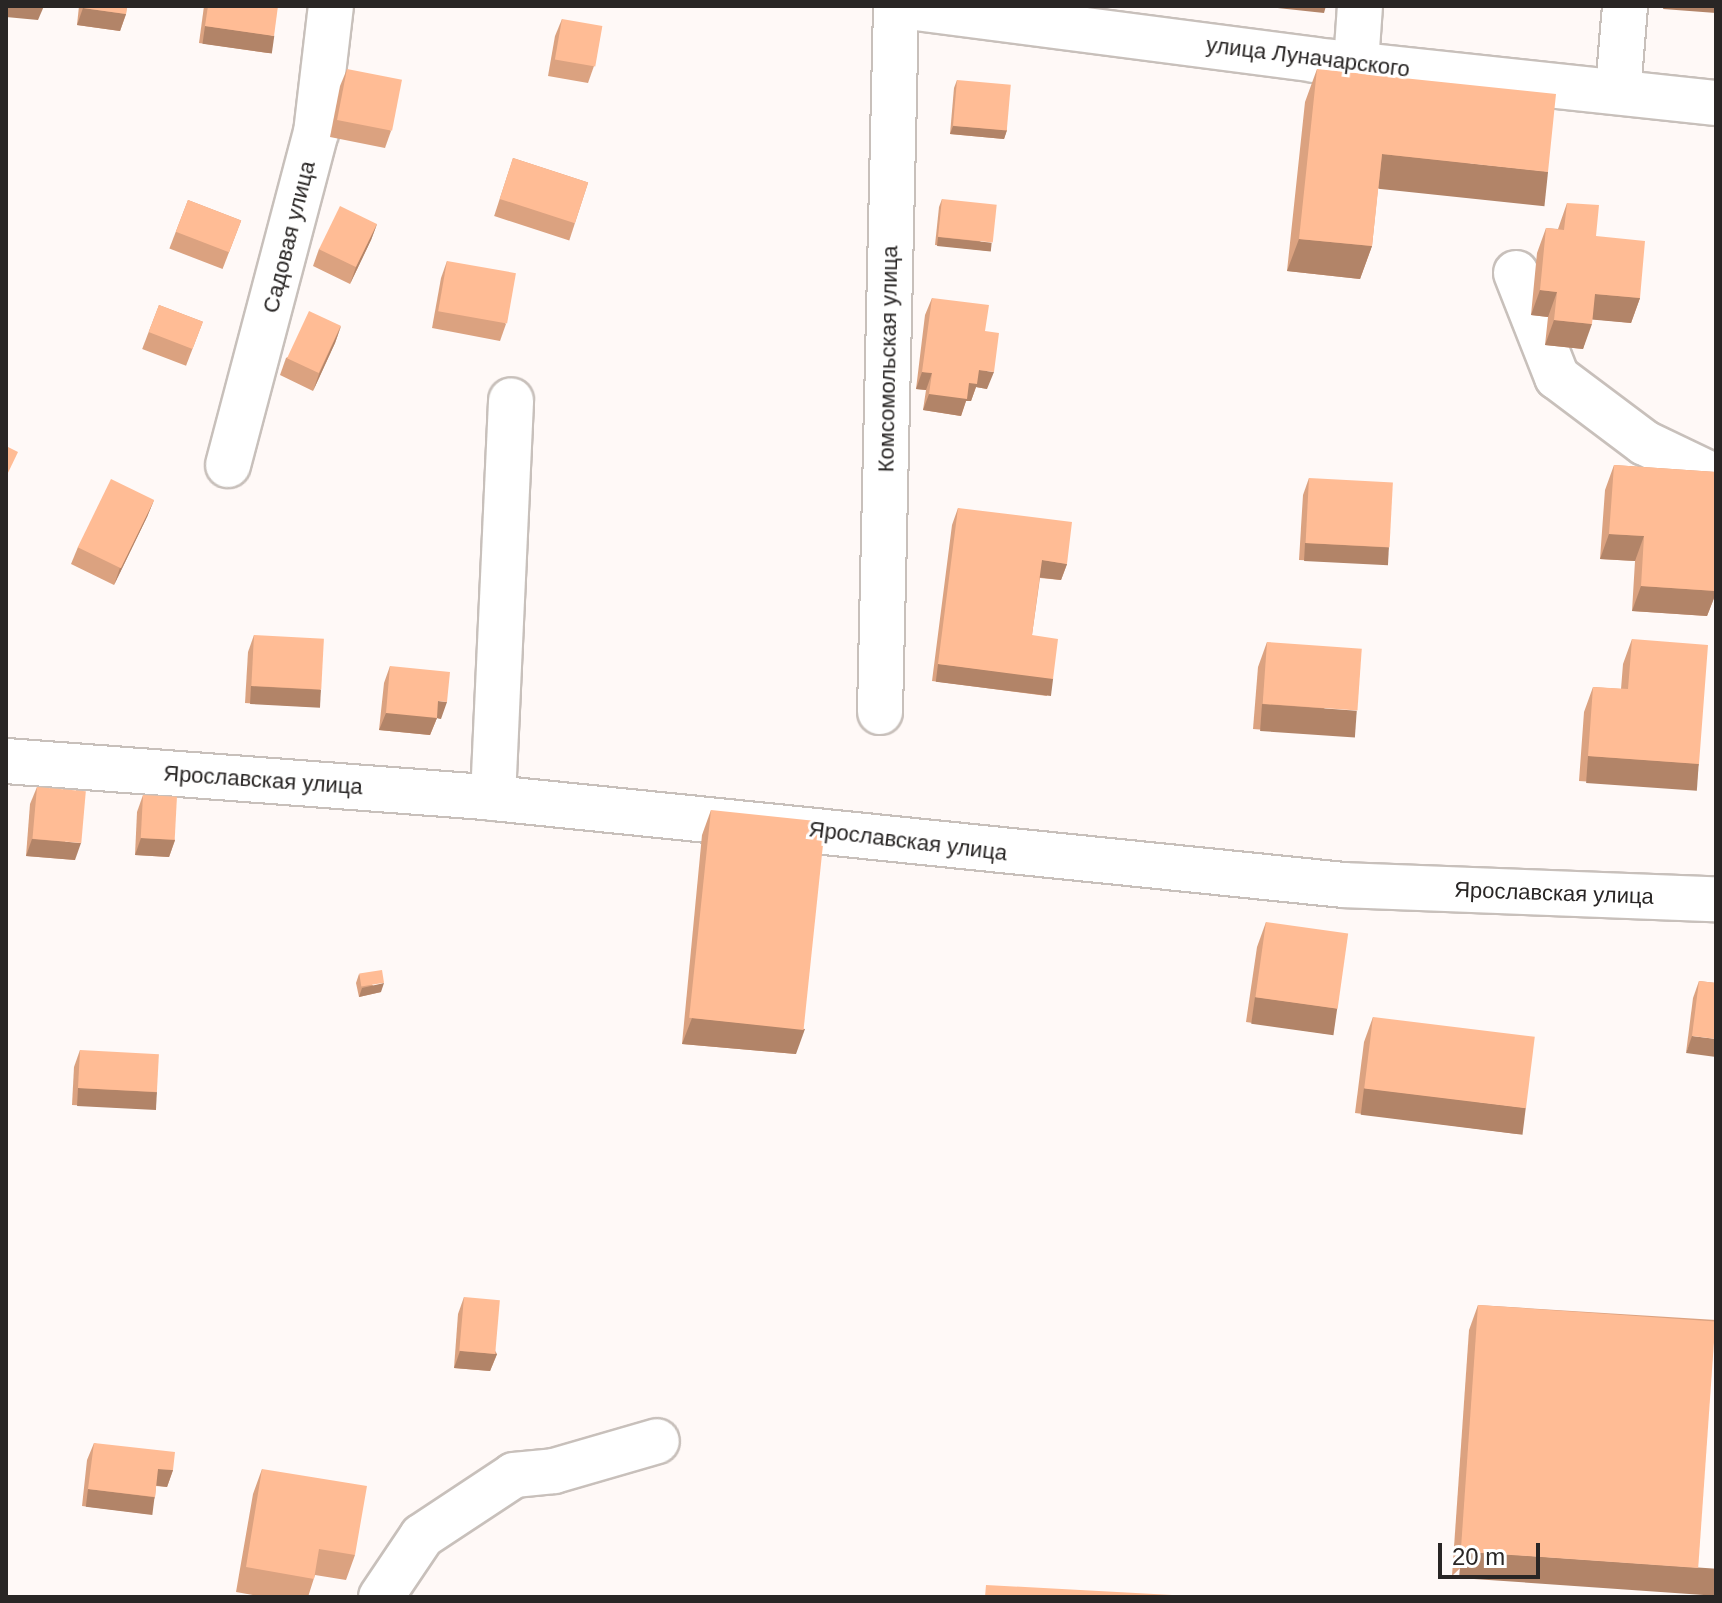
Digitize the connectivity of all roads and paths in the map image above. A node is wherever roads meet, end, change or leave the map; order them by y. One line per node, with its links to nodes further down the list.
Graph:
1 (331, 6): 10 (street, Садовая улица)
2 (1360, 6): 5 (street)
3 (1625, 6): 6 (street)
4 (920, 7): 5 (street, улица Луначарского); 12 (street, Комсомольская улица)
5 (1356, 63): 6 (street, улица Луначарского)
6 (1618, 90): 7 (street, улица Луначарского)
7 (1716, 103)
8 (1516, 273): 11 (street)
9 (511, 400): 14 (street)
10 (228, 465)
11 (1716, 477)
12 (880, 712)
13 (6, 761): 14 (street, Ярославская улица)
14 (493, 798): 15 (street, Ярославская улица)
15 (1716, 899)
16 (657, 1441): 17 (street)
17 (381, 1597)

